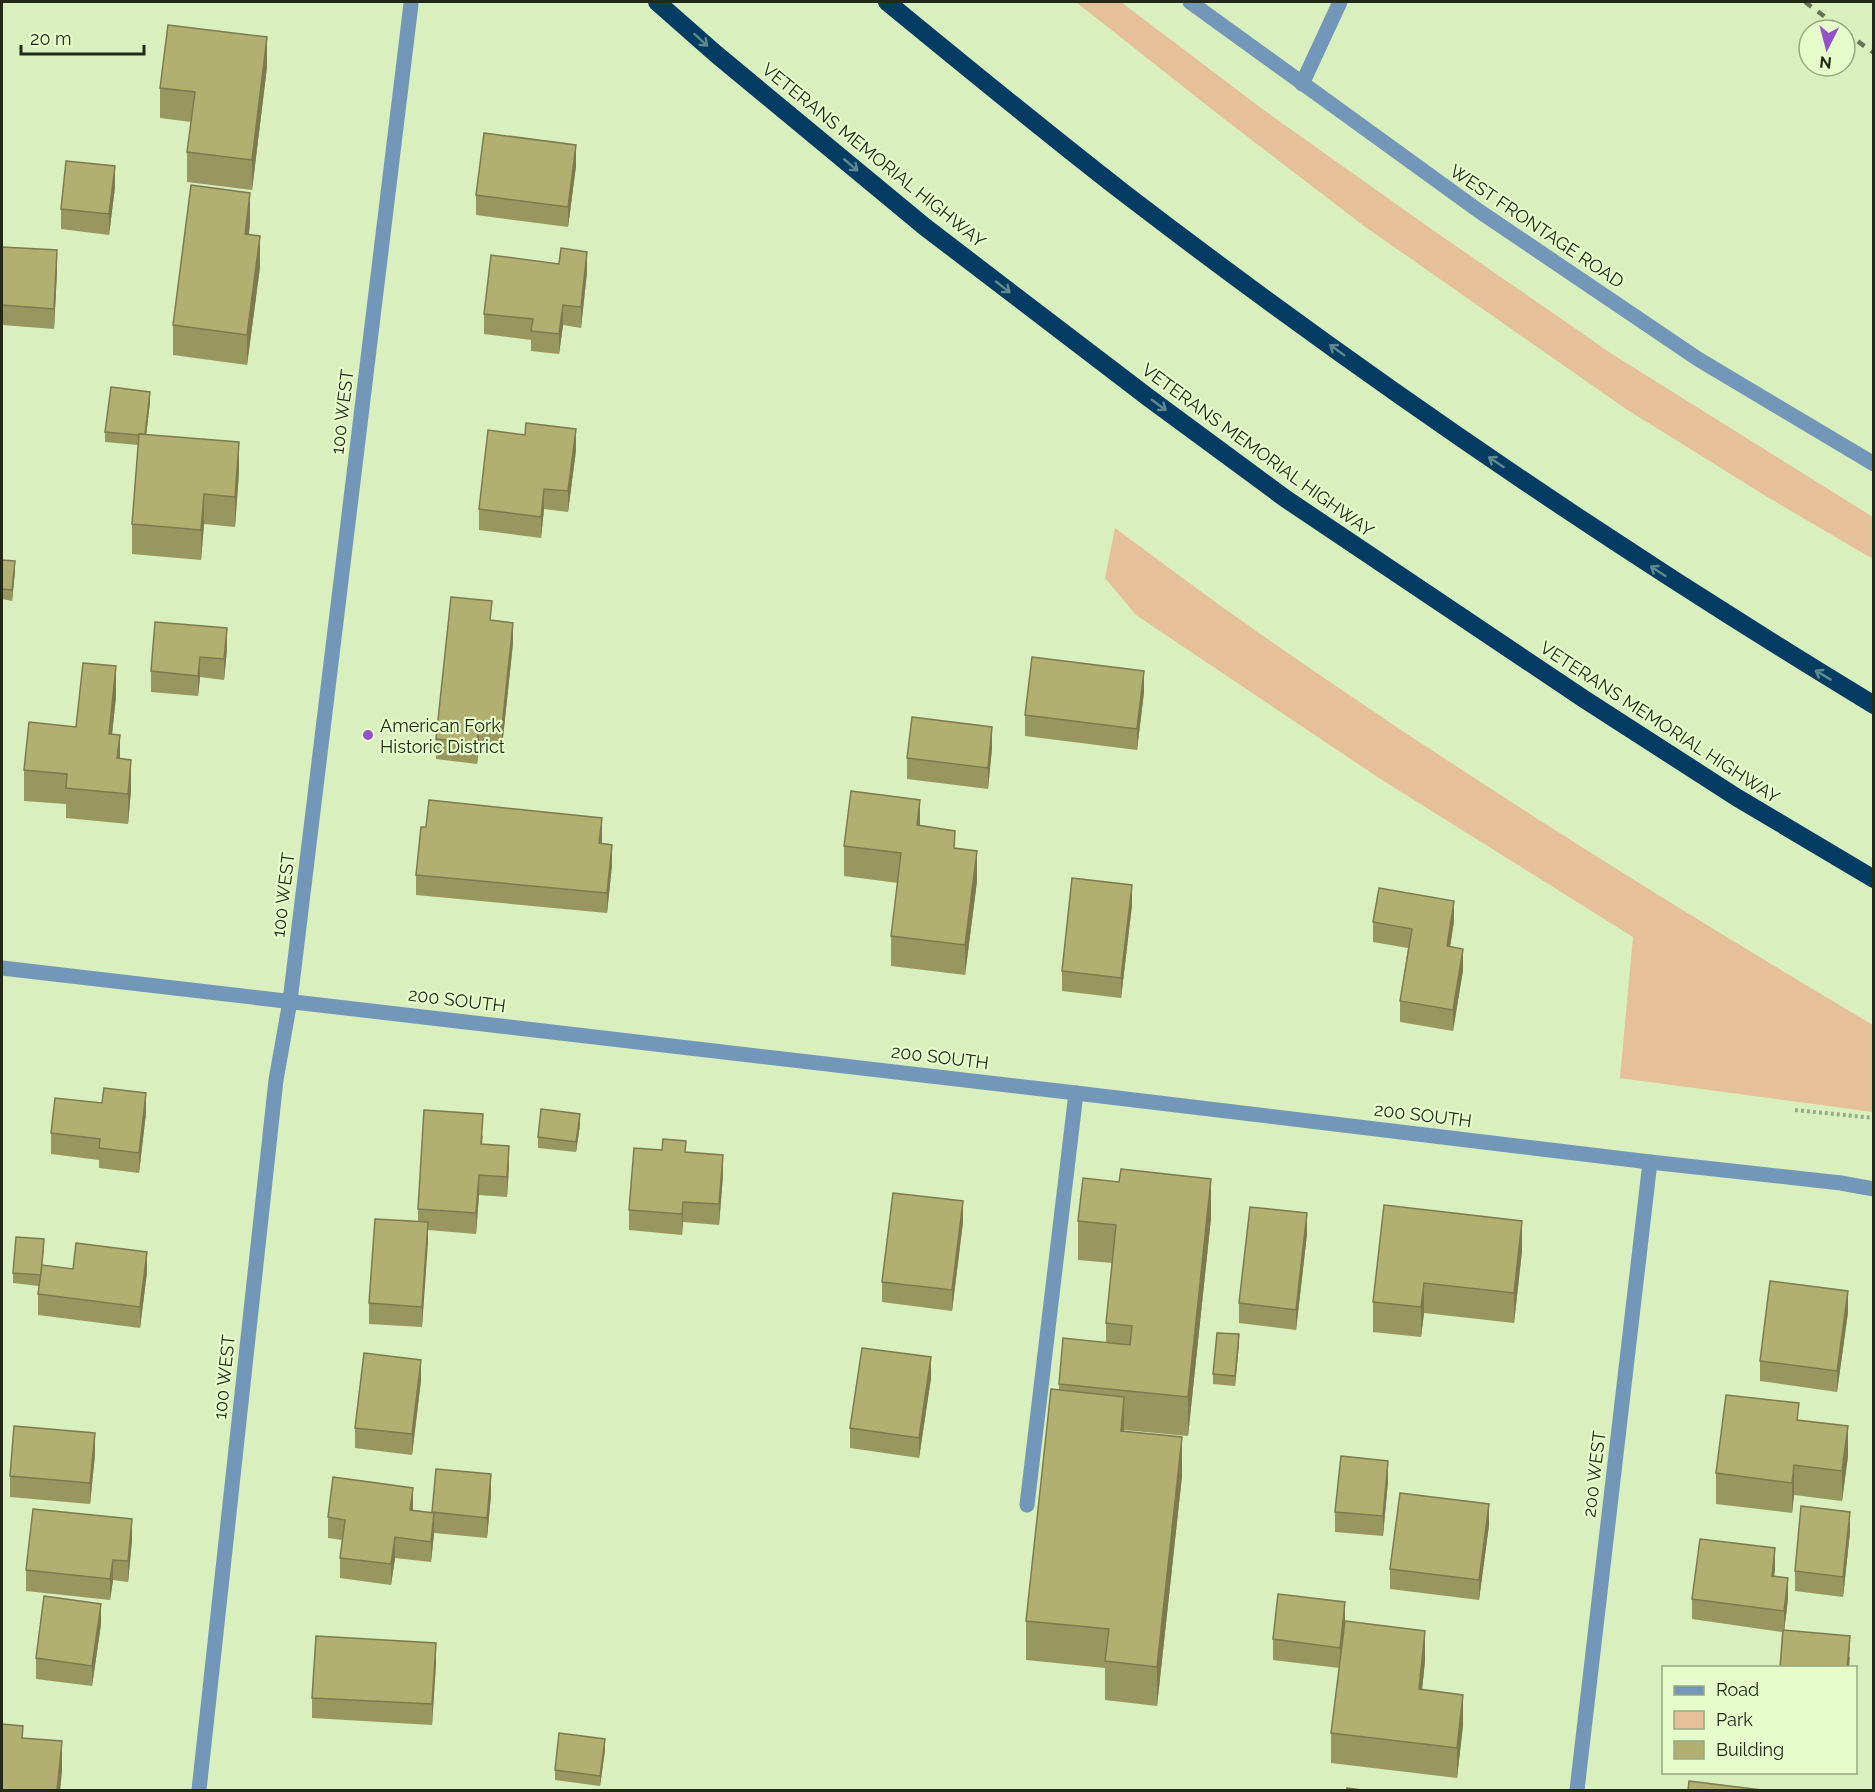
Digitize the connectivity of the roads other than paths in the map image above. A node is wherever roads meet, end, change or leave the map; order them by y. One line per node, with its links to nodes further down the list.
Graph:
1 (657, 2): 9 (highway, VETERANS MEMORIAL HIGHWAY, one-way to 9)
2 (887, 2): 8 (highway, one-way to 2)
3 (1190, 2): 6 (street, WEST FRONTAGE ROAD)
4 (1340, 2): 6 (street)
5 (411, 4): 11 (street, 100 WEST)
6 (1302, 84): 7 (street, WEST FRONTAGE ROAD)
7 (1874, 464)
8 (1874, 705)
9 (1874, 879)
10 (2, 968): 11 (street, 200 SOUTH)
11 (290, 1001): 12 (street, 200 SOUTH); 16 (street, 100 WEST)
12 (1076, 1092): 13 (street, 200 SOUTH); 15 (street)
13 (1650, 1162): 14 (street, 200 SOUTH); 17 (street, 200 WEST)
14 (1874, 1189)
15 (1027, 1505)
16 (199, 1791)
17 (1577, 1791)

